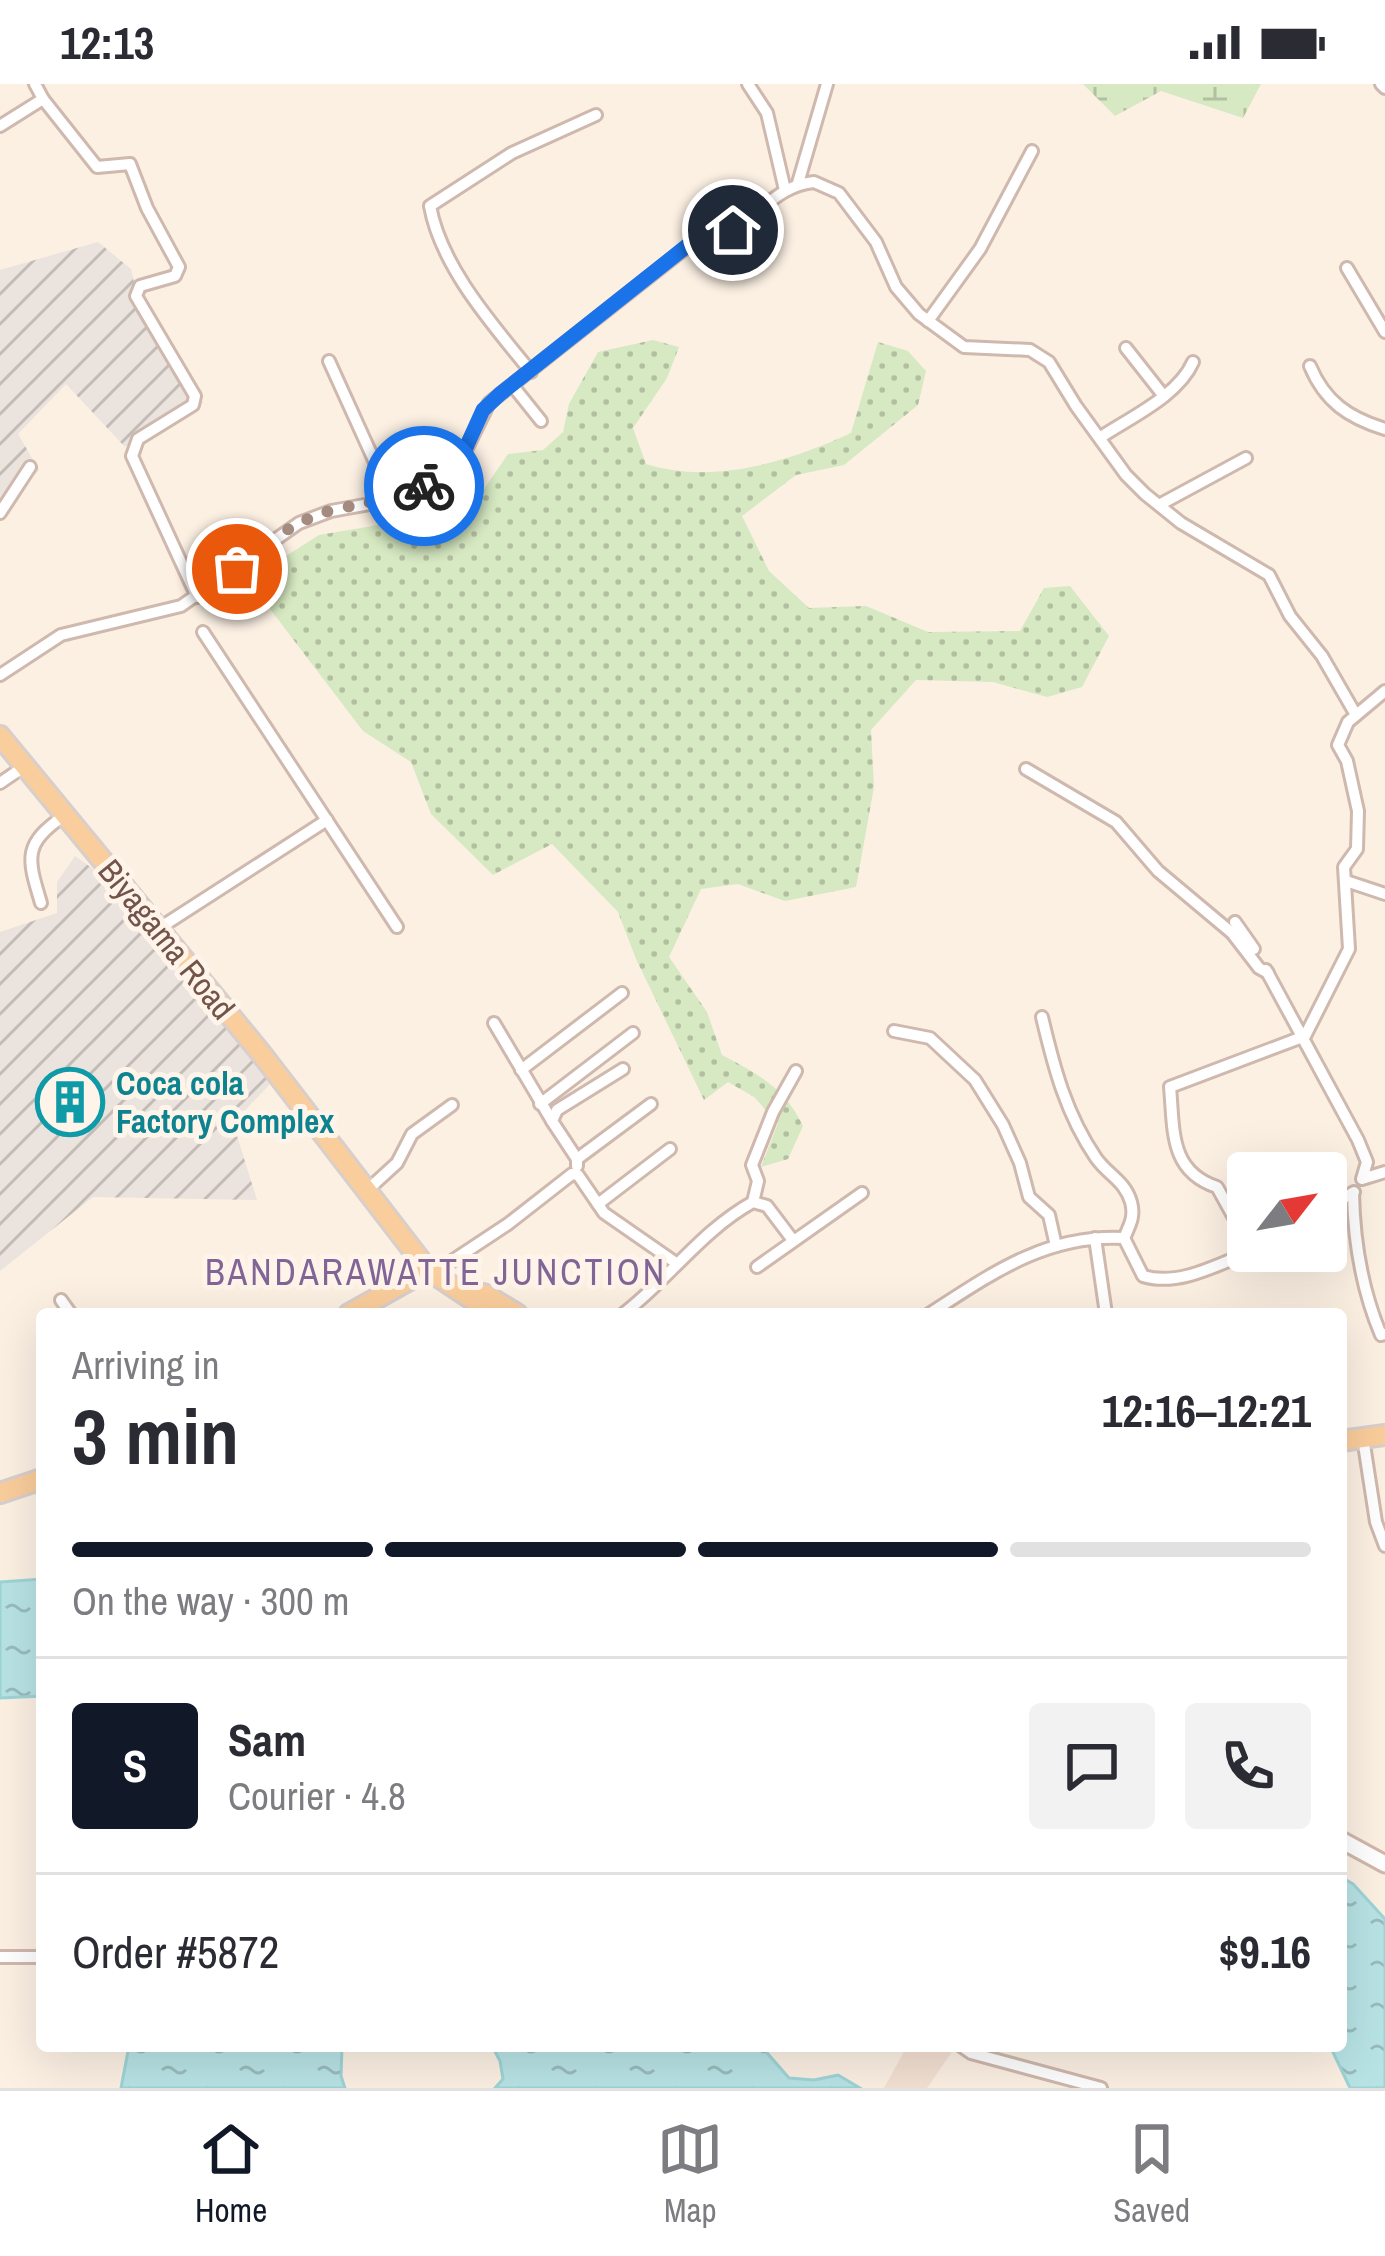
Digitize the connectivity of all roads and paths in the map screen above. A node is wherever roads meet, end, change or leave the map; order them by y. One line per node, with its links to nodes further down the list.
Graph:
1 (35, 84): 4 (street)
2 (748, 84): 9 (street)
3 (827, 84): 8 (street)
4 (43, 99): 6 (street); 28 (street)
5 (596, 115): 17 (street)
6 (0, 126)
7 (1032, 151): 11 (street)
8 (798, 183): 9 (street); 11 (street)
9 (785, 190): 17 (street)
10 (1347, 268): 12 (street)
11 (928, 320): 22 (street)
12 (1385, 332)
13 (1126, 348): 19 (street)
14 (329, 361): 25 (street)
15 (1193, 362): 19 (street)
16 (1310, 366): 21 (street)
17 (531, 372): 18 (street)
18 (513, 386): 20 (street); 25 (street)
19 (1163, 395): 22 (street)
20 (541, 421)
21 (1385, 429)
22 (1101, 437): 26 (street)
23 (1246, 458): 26 (street)
24 (30, 467): 27 (street)
25 (392, 500): 28 (street)
26 (1159, 505): 32 (street)
27 (0, 513)
28 (197, 597): 30 (street)
29 (203, 632): 38 (street)
30 (0, 675)
31 (1385, 691): 32 (street)
32 (1356, 716): 39 (street)
33 (0, 736): 34 (main road, Biyagama Road)
34 (25, 766): 36 (street); 37 (main road, Biyagama Road)
35 (1026, 769): 45 (street)
36 (0, 783)
37 (65, 815): 41 (street); 44 (main road, Biyagama Road)
38 (327, 820): 43 (street); 44 (street)
39 (1346, 881): 40 (street); 51 (street)
40 (1385, 894)
41 (41, 903)
42 (1235, 922): 45 (street)
43 (397, 927)
44 (158, 928): 59 (main road, Biyagama Road)
45 (1268, 973): 51 (street)
46 (622, 993): 53 (street)
47 (1042, 1017): 73 (street)
48 (494, 1023): 53 (street)
49 (895, 1031): 75 (street)
50 (633, 1034): 55 (street)
51 (1305, 1036): 64 (street); 71 (street)
52 (623, 1069): 58 (street)
53 (521, 1070): 55 (street)
54 (796, 1071): 69 (street)
55 (540, 1104): 58 (street)
56 (651, 1104): 61 (street)
57 (452, 1105): 65 (street)
58 (552, 1121): 61 (street)
59 (332, 1144): 65 (main road, Biyagama Road); 79 (main road, Biyagama Road)
60 (670, 1149): 70 (street)
61 (578, 1159): 63 (street)
62 (1385, 1172): 64 (street)
63 (576, 1175): 70 (street); 79 (street)
64 (1362, 1179): 67 (street)
65 (374, 1184): 79 (main road, Biyagama Road)
66 (862, 1193): 74 (street)
67 (1353, 1193): 68 (street); 89 (street)
68 (1347, 1197)
69 (753, 1202): 74 (street); 77 (street)
70 (598, 1204): 77 (street)
71 (1227, 1206)
72 (1095, 1238): 73 (street); 75 (street); 88 (street)
73 (1124, 1238): 76 (street)
74 (792, 1239): 78 (street)
75 (1056, 1246): 87 (street)
76 (1227, 1258)
77 (676, 1263): 86 (street)
78 (757, 1267)
79 (439, 1270): 82 (main road); 83 (main road); 84 (main road); 85 (main road)
80 (61, 1300): 81 (street)
81 (67, 1308)
82 (361, 1308)
83 (383, 1308)
84 (486, 1308)
85 (506, 1308)
86 (631, 1308)
87 (938, 1308)
88 (1105, 1308)
89 (1385, 1334)
90 (1385, 1435): 91 (main road)
91 (1363, 1438): 92 (main road); 96 (street)
92 (1347, 1440)
93 (36, 1482): 95 (main road)
94 (36, 1492): 95 (main road)
95 (2, 1496)
96 (1385, 1546)
97 (1347, 1843): 98 (main road)
98 (1385, 1864)
99 (0, 1957): 100 (street)
100 (36, 1957)
101 (970, 2052): 102 (street)
102 (1102, 2088)

